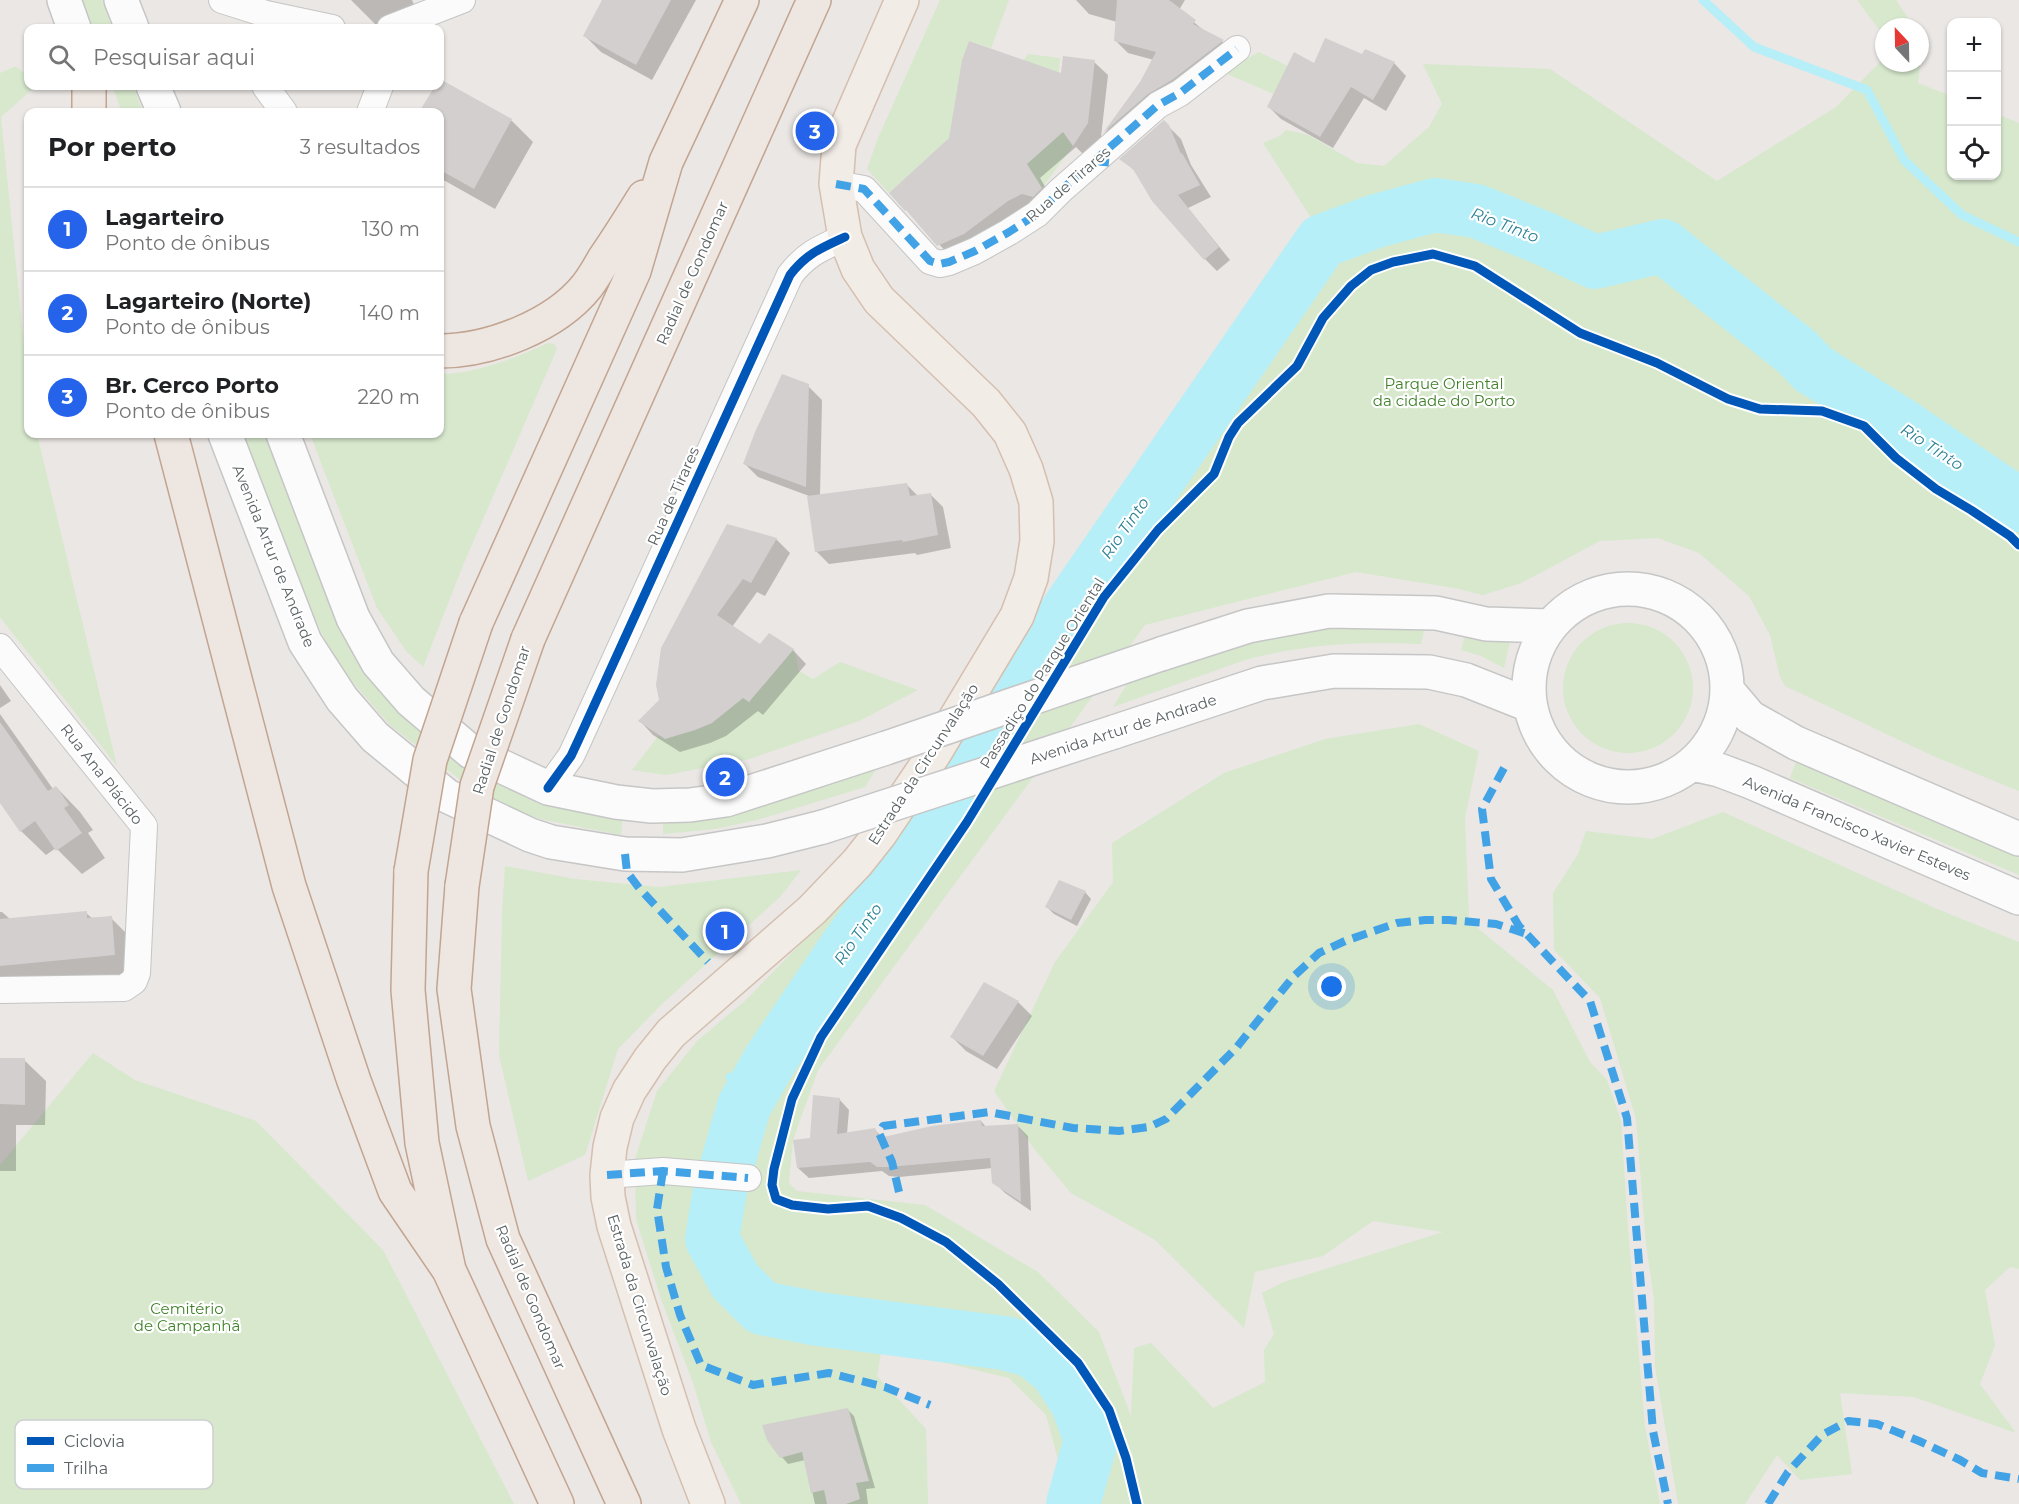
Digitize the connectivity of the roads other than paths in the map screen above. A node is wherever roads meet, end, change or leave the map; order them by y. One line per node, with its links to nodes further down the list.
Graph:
1 (64, 0): 9 (main road)
2 (121, 0): 10 (main road)
3 (222, 0): 11 (street)
4 (462, 0): 12 (street)
5 (468, 0): 13 (street)
6 (742, 0): 25 (highway)
7 (814, 0): 45 (highway, Radial de Gondomar, bridge)
8 (902, 0): 26 (main road, Estrada da Circunvalação)
9 (73, 24)
10 (130, 24)
11 (294, 24)
12 (400, 24)
13 (441, 24)
14 (1237, 49): 26 (street, Rua de Tirares)
15 (89, 90): 20 (highway)
16 (96, 90): 21 (main road)
17 (155, 90): 22 (main road)
18 (268, 90): 23 (street)
19 (378, 90): 24 (street)
20 (90, 108)
21 (103, 108)
22 (162, 108)
23 (281, 108)
24 (372, 108)
25 (666, 162): 28 (highway); 43 (highway, bridge)
26 (836, 184): 27 (main road, Estrada da Circunvalação)
27 (845, 237): 37 (street, Rua de Tirares); 41 (main road, Estrada da Circunvalação)
28 (444, 351)
29 (172, 438): 43 (highway)
30 (227, 438): 35 (main road, Avenida Artur de Andrade, bridge)
31 (285, 438): 37 (main road)
32 (1549, 626): 34 (main road); 35 (main road); 37 (main road, bridge)
33 (0, 647): 40 (street, Rua Ana Plácido)
34 (1728, 691): 36 (main road); 38 (main road)
35 (1529, 705): 36 (main road)
36 (1692, 764): 39 (main road, Avenida Francisco Xavier Esteves)
37 (548, 788)
38 (2019, 839)
39 (2019, 898)
40 (0, 990)
41 (607, 1175): 42 (street); 46 (main road, Estrada da Circunvalação)
42 (748, 1178)
43 (449, 1270): 44 (highway)
44 (557, 1504)
45 (624, 1504)
46 (708, 1504)

